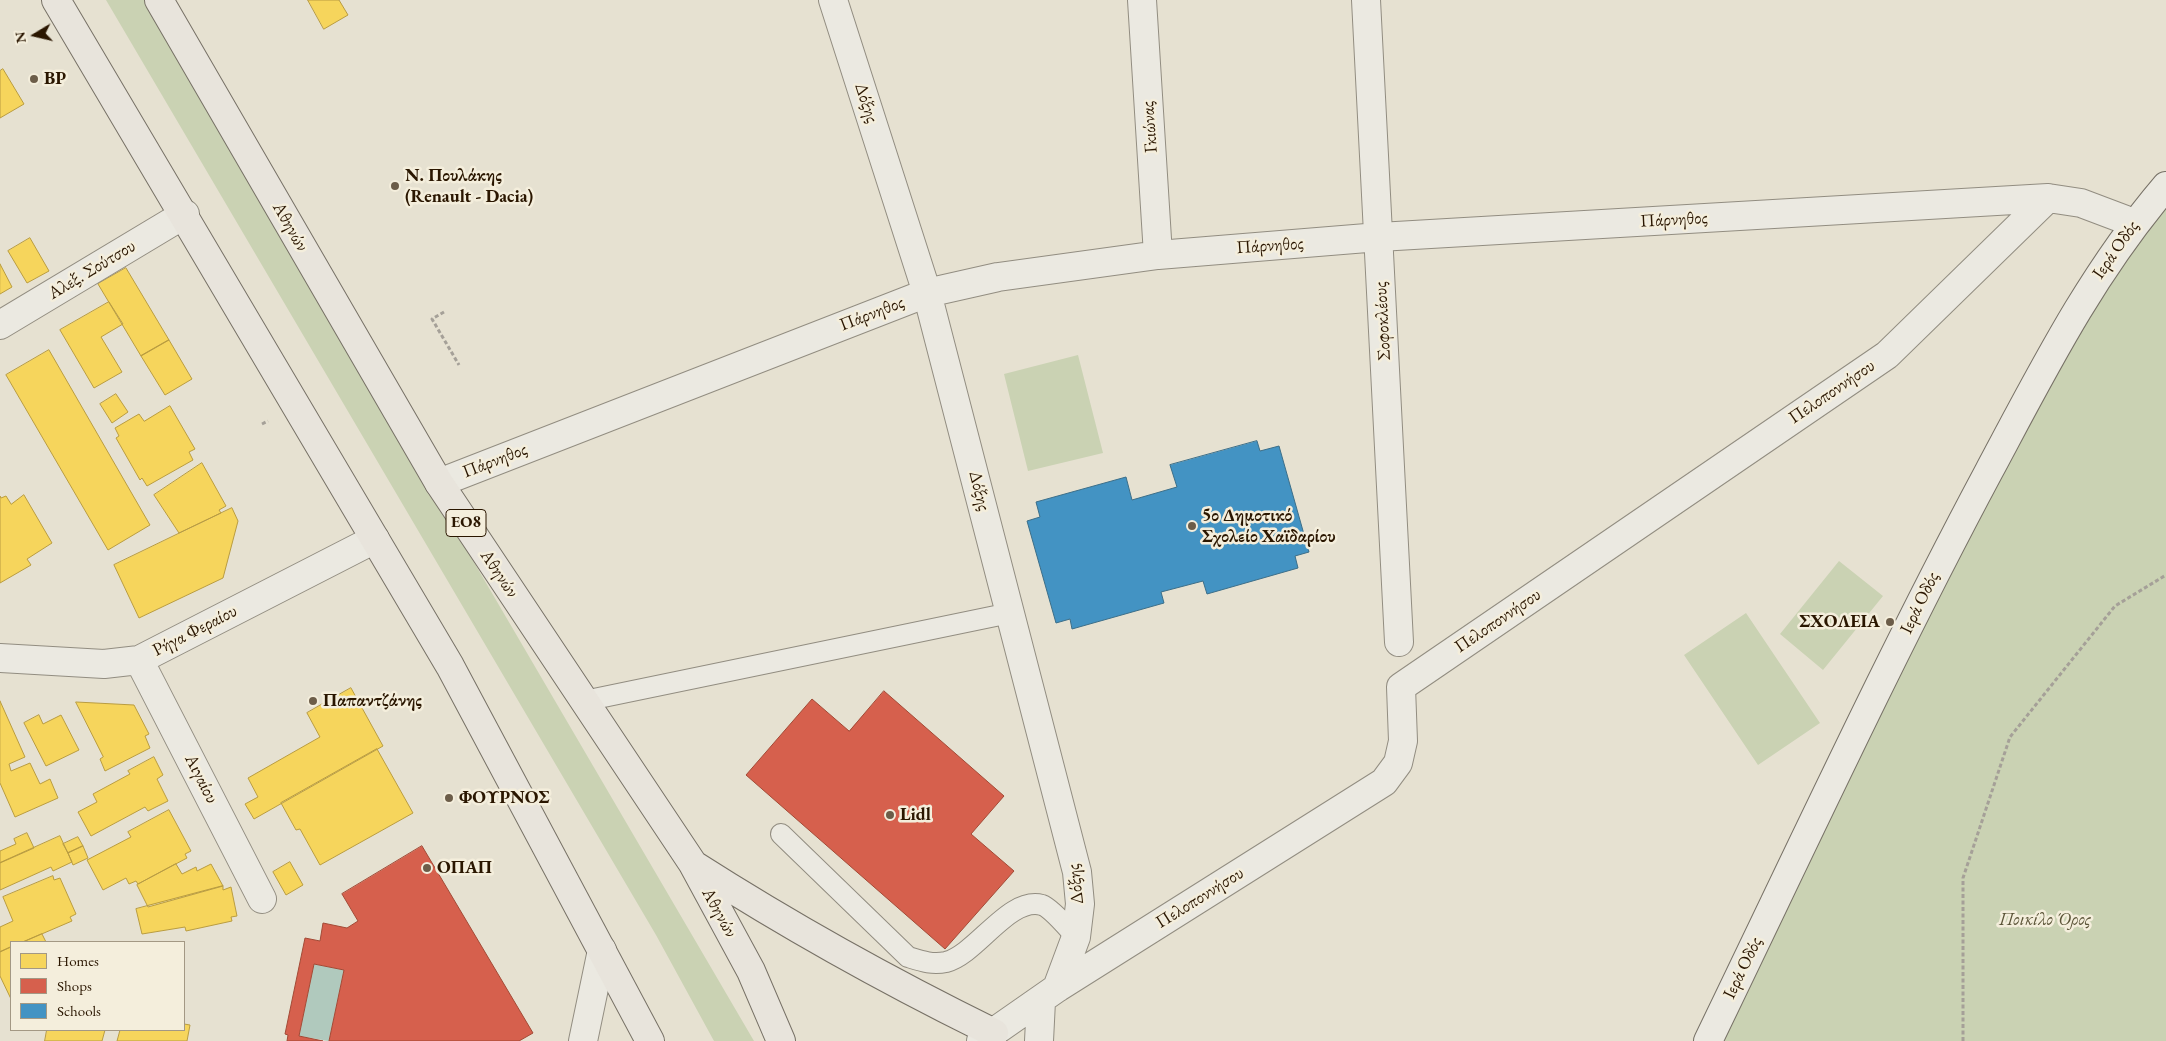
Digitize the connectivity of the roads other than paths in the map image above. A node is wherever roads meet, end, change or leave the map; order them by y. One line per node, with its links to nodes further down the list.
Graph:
1 (56, 0): 8 (highway)
2 (159, 0): 14 (highway, Αθηνών / ΕΟ8)
3 (833, 0): 12 (street, Δόξης)
4 (1142, 0): 11 (street, Γκιώνας)
5 (1366, 0): 10 (street, Σοφοκλέους)
6 (2166, 186): 9 (street, Ιερά Οδός)
7 (2048, 198): 9 (street, Πάρνηθος); 10 (street, Πάρνηθος); 26 (street, Πελοποννήσου)
8 (184, 214): 13 (street, Αλεξ. Σούτσου); 15 (highway)
9 (2134, 223): 32 (street, Ιερά Οδός)
10 (1379, 237): 11 (street, Πάρνηθος); 17 (street, Σοφοκλέους)
11 (1158, 255): 12 (street, Πάρνηθος)
12 (927, 293): 14 (street, Πάρνηθος); 16 (street, Δόξης)
13 (0, 325)
14 (439, 483): 20 (highway, Αθηνών / ΕΟ8)
15 (375, 539): 19 (street, Ρήγα Φεραίου); 25 (highway)
16 (1010, 614): 20 (lane); 24 (street, Δόξης)
17 (1399, 642)
18 (0, 658): 19 (street, Ρήγα Φεραίου)
19 (139, 660): 23 (street, Αιγαίου)
20 (584, 701): 22 (highway, Αθηνών / ΕΟ8)
21 (781, 834): 24 (lane)
22 (692, 864): 27 (highway); 30 (highway, Αθηνών / ΕΟ8)
23 (262, 899)
24 (1076, 937): 26 (street, Δόξης)
25 (602, 950): 28 (street); 29 (highway)
26 (1049, 995): 27 (street, Πελοποννήσου); 31 (street)
27 (987, 1037)
28 (582, 1041)
29 (650, 1041)
30 (781, 1041)
31 (1039, 1041)
32 (1708, 1041)

